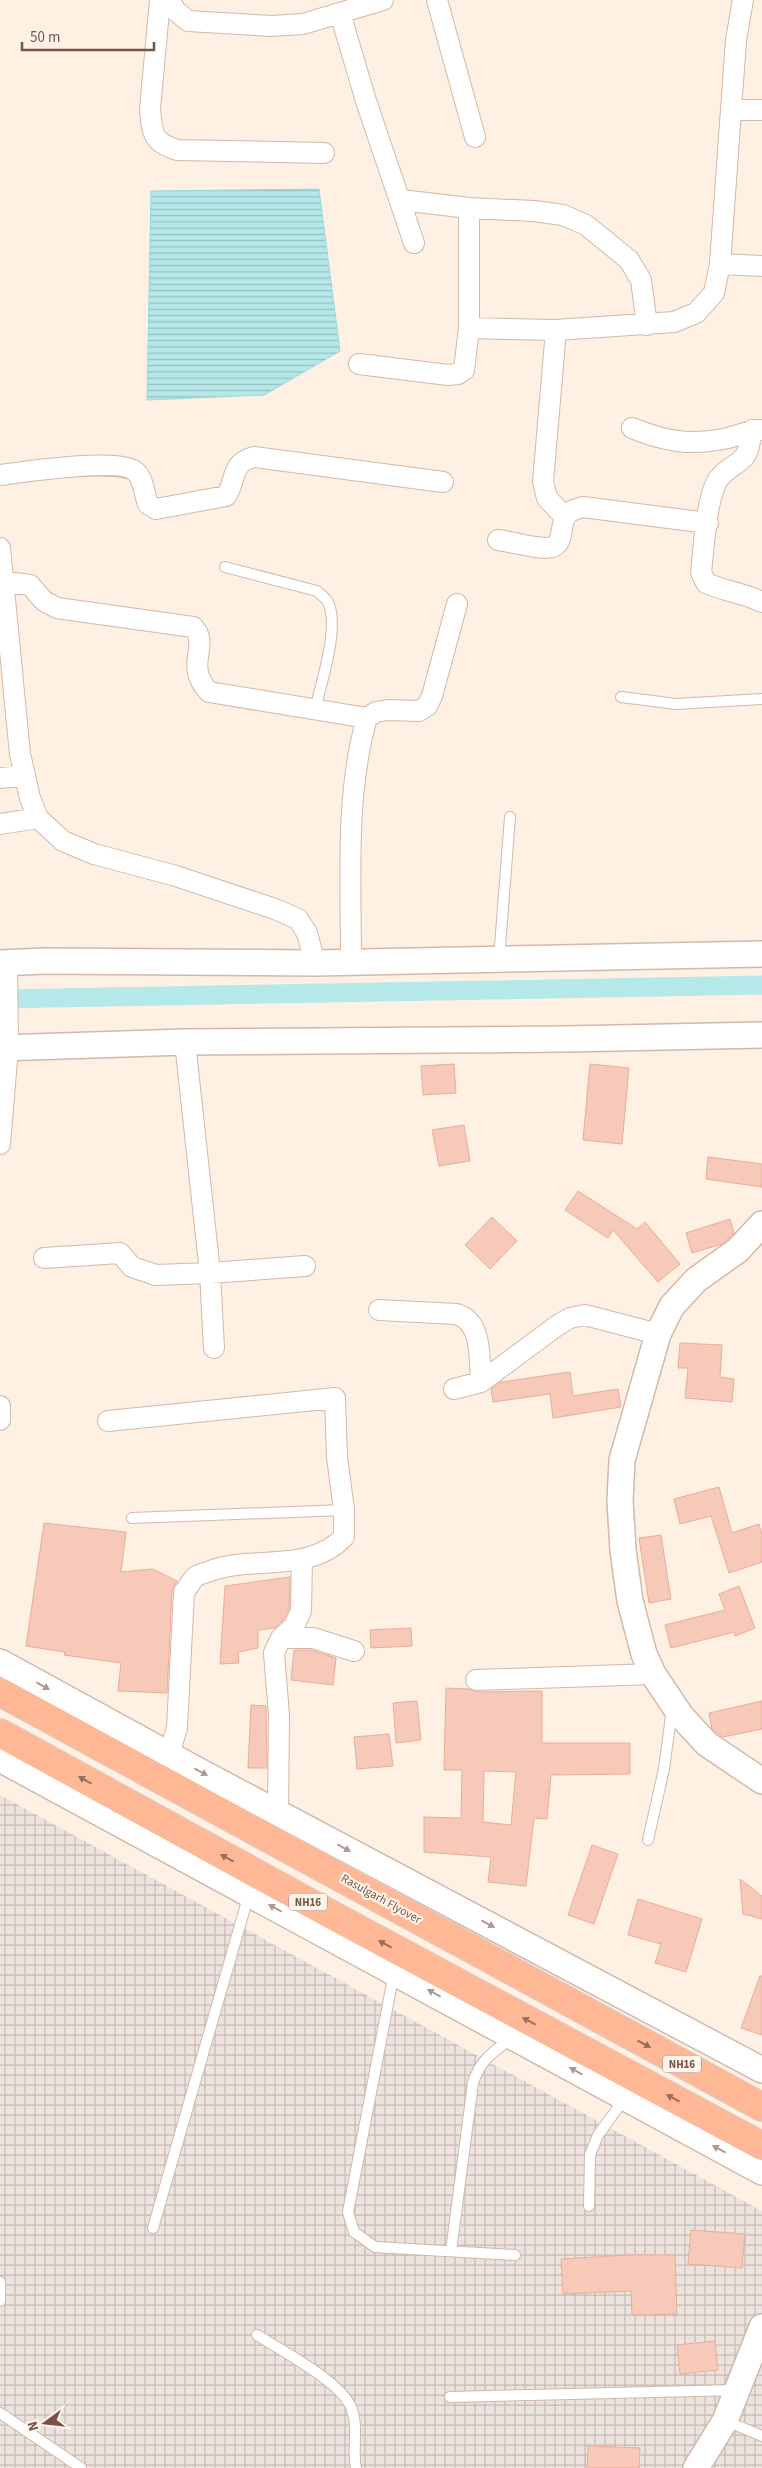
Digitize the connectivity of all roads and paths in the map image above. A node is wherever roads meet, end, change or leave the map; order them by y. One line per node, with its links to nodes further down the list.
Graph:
1 (160, 0): 10 (street)
2 (169, 0): 6 (street)
3 (383, 0): 6 (street)
4 (437, 0): 9 (street)
5 (743, 0): 7 (street)
6 (340, 13): 11 (street)
7 (731, 110): 8 (street); 14 (street)
8 (762, 110)
9 (475, 137)
10 (324, 153)
11 (400, 200): 12 (street); 13 (street)
12 (469, 208): 16 (street); 17 (street)
13 (414, 243)
14 (720, 264): 15 (street); 16 (street)
15 (762, 266)
16 (647, 325): 18 (street)
17 (469, 328): 18 (street); 19 (street)
18 (556, 330): 24 (street)
19 (359, 364)
20 (632, 428): 21 (street)
21 (757, 430): 25 (street)
22 (0, 475): 23 (street)
23 (443, 482)
24 (565, 517): 25 (street); 26 (street)
25 (708, 523): 30 (street)
26 (498, 540)
27 (0, 548): 29 (street)
28 (225, 568): 34 (lane)
29 (2, 581): 34 (street); 36 (street)
30 (762, 602)
31 (457, 604): 35 (street)
32 (621, 696): 33 (lane)
33 (762, 699)
34 (314, 710): 35 (street)
35 (368, 718): 43 (street)
36 (25, 776): 37 (street); 39 (street)
37 (0, 778)
38 (510, 817): 42 (lane)
39 (38, 818): 40 (street); 45 (street)
40 (0, 824)
41 (762, 954): 42 (street)
42 (499, 960): 43 (street)
43 (351, 962): 45 (street)
44 (4, 963): 45 (street); 47 (street)
45 (315, 963)
46 (762, 1035): 48 (street)
47 (5, 1042): 48 (street); 49 (street)
48 (185, 1042): 53 (street)
49 (0, 1144)
50 (762, 1224): 55 (street)
51 (44, 1258): 53 (street)
52 (305, 1266): 53 (street)
53 (210, 1273): 56 (street)
54 (379, 1310): 57 (street)
55 (658, 1334): 57 (street); 68 (street)
56 (214, 1348)
57 (481, 1382): 58 (street)
58 (454, 1389)
59 (0, 1406): 60 (street)
60 (0, 1420)
61 (108, 1421): 62 (street)
62 (344, 1510): 63 (lane); 64 (street)
63 (132, 1518)
64 (302, 1559): 65 (street); 73 (street)
65 (281, 1638): 66 (street); 76 (street)
66 (354, 1651)
67 (0, 1662): 73 (street, one-way to 73)
68 (653, 1674): 69 (street); 71 (street)
69 (476, 1680)
70 (0, 1692): 83 (highway, Rasulgarh Flyover / NH16, one-way to 83)
71 (673, 1703): 75 (street); 77 (lane)
72 (0, 1733): 84 (highway, NH16, one-way to 72)
73 (169, 1754): 76 (street, one-way to 76)
74 (0, 1759): 78 (street)
75 (762, 1780)
76 (278, 1813): 81 (street, one-way to 81)
77 (648, 1840)
78 (249, 1893): 79 (street, one-way to 78); 87 (lane)
79 (394, 1972): 80 (street, one-way to 79); 88 (lane)
80 (513, 2037): 82 (street, one-way to 80); 88 (lane)
81 (762, 2070)
82 (625, 2098): 85 (street, one-way to 82); 86 (lane)
83 (762, 2107)
84 (762, 2146)
85 (762, 2172)
86 (589, 2206)
87 (153, 2228)
88 (451, 2251): 89 (lane)
89 (515, 2255)
90 (0, 2282): 91 (lane)
91 (0, 2300)
92 (762, 2327): 94 (street)
93 (257, 2335): 100 (lane)
94 (738, 2390): 95 (lane); 97 (street)
95 (450, 2397)
96 (0, 2413): 99 (lane)
97 (725, 2420): 98 (lane); 101 (street)
98 (762, 2436)
99 (81, 2468)
100 (356, 2468)
101 (696, 2468)

